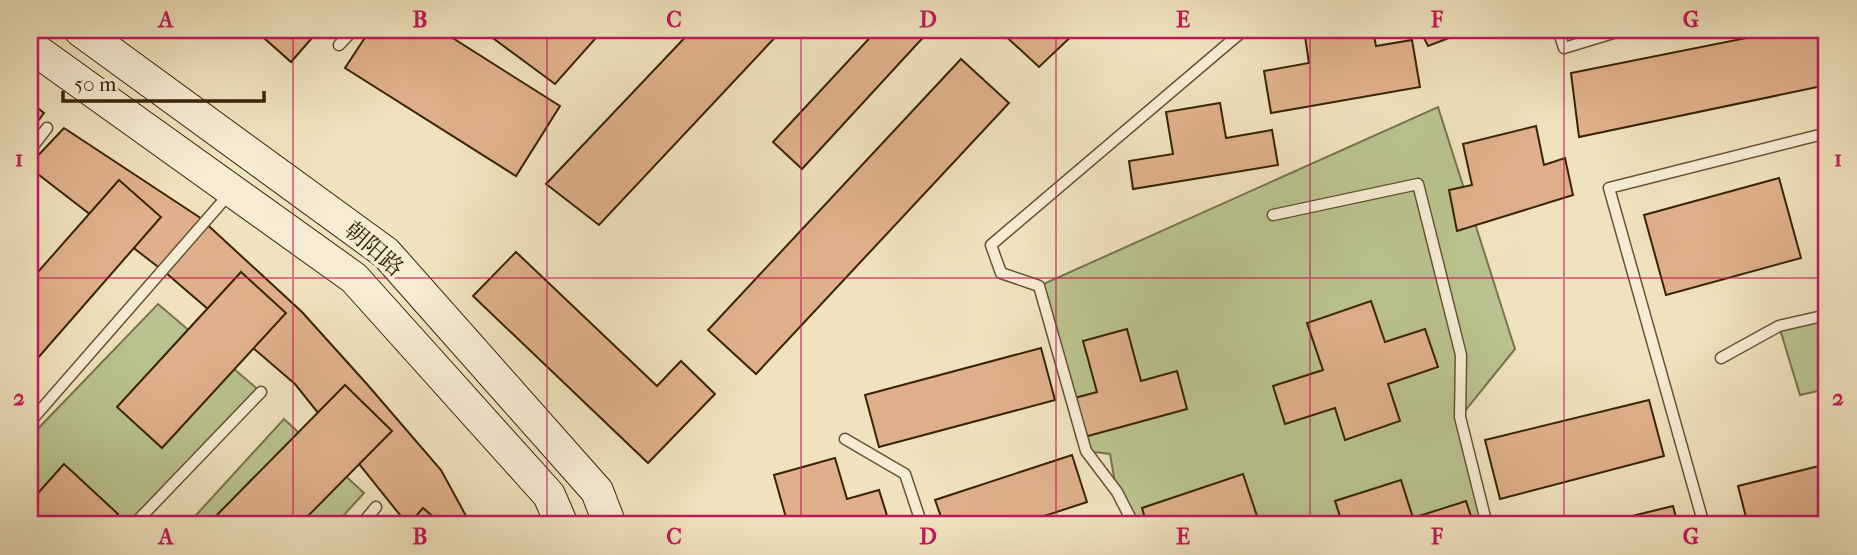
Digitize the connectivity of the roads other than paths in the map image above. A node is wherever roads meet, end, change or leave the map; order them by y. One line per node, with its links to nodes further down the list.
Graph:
1 (80, 30): 24 (main road, 朝阳路)
2 (353, 30): 6 (lane)
3 (1244, 30): 26 (lane)
4 (1558, 30): 5 (lane)
5 (1623, 30)
6 (339, 45)
7 (30, 46): 11 (main road, 朝阳路)
8 (47, 128): 10 (lane)
9 (1827, 133): 28 (lane)
10 (30, 150)
11 (232, 191): 16 (lane); 23 (main road, 朝阳路)
12 (1273, 215): 27 (lane)
13 (1827, 315): 14 (lane)
14 (1721, 358)
15 (261, 392): 19 (lane)
16 (30, 422)
17 (845, 439): 25 (lane)
18 (376, 507): 22 (lane)
19 (143, 514): 20 (lane); 21 (lane)
20 (133, 525)
21 (153, 525)
22 (361, 525)
23 (562, 525)
24 (610, 525)
25 (922, 525)
26 (1134, 525)
27 (1487, 525)
28 (1704, 525)

